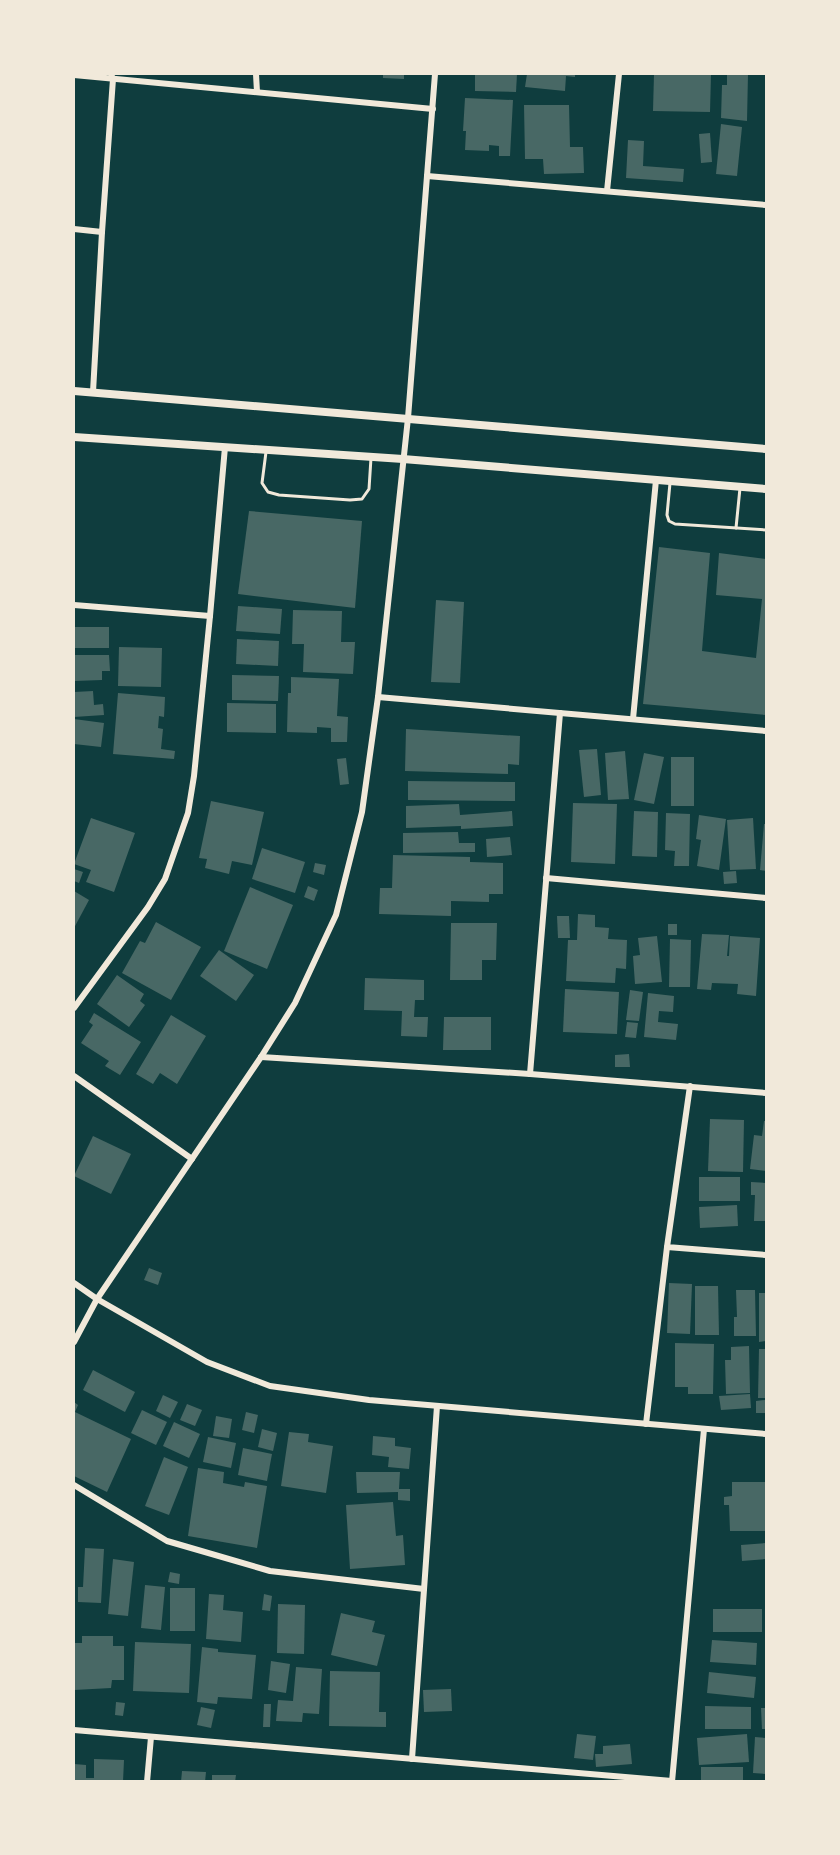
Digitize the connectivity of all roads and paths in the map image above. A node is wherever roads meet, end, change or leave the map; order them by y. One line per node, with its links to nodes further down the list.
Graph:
1 (256, 74): 6 (street)
2 (435, 74): 7 (street)
3 (620, 74): 9 (street)
4 (74, 75): 5 (street)
5 (112, 76): 6 (street); 12 (street)
6 (257, 92): 7 (street)
7 (433, 109): 8 (street)
8 (427, 176): 9 (street); 15 (street)
9 (607, 191): 10 (street)
10 (766, 205)
11 (74, 230): 12 (street)
12 (102, 232): 14 (street)
13 (74, 391): 14 (street)
14 (93, 392): 15 (street)
15 (408, 418): 19 (street); 21 (street)
16 (74, 437): 17 (street)
17 (225, 447): 18 (street); 29 (street)
18 (266, 449): 20 (street); 20 (lane)
19 (766, 449)
20 (372, 456): 21 (street)
21 (403, 459): 22 (street); 30 (street)
22 (656, 480): 23 (street); 32 (street)
23 (670, 481): 24 (street); 26 (lane)
24 (740, 486): 25 (street); 26 (lane)
25 (766, 489)
26 (736, 528): 27 (lane)
27 (766, 530)
28 (74, 605): 29 (street)
29 (210, 616): 36 (street)
30 (378, 697): 31 (street); 37 (street)
31 (560, 713): 32 (street); 34 (street)
32 (633, 719): 33 (street)
33 (766, 731)
34 (546, 878): 35 (street); 38 (street)
35 (766, 898)
36 (74, 1008)
37 (261, 1057): 38 (street); 42 (street)
38 (530, 1074): 40 (street)
39 (74, 1076): 42 (street)
40 (690, 1086): 41 (street); 43 (street)
41 (766, 1094)
42 (192, 1159): 46 (street)
43 (667, 1247): 44 (street); 49 (street)
44 (766, 1255)
45 (74, 1283): 46 (street)
46 (97, 1299): 47 (street); 48 (street)
47 (74, 1342)
48 (437, 1406): 49 (street); 53 (street)
49 (646, 1424): 50 (street)
50 (704, 1429): 51 (street); 57 (street)
51 (766, 1434)
52 (74, 1485): 53 (street)
53 (424, 1589): 56 (street)
54 (74, 1730): 55 (street)
55 (151, 1737): 56 (street); 58 (street)
56 (412, 1759): 57 (street)
57 (672, 1781)
58 (147, 1782)

